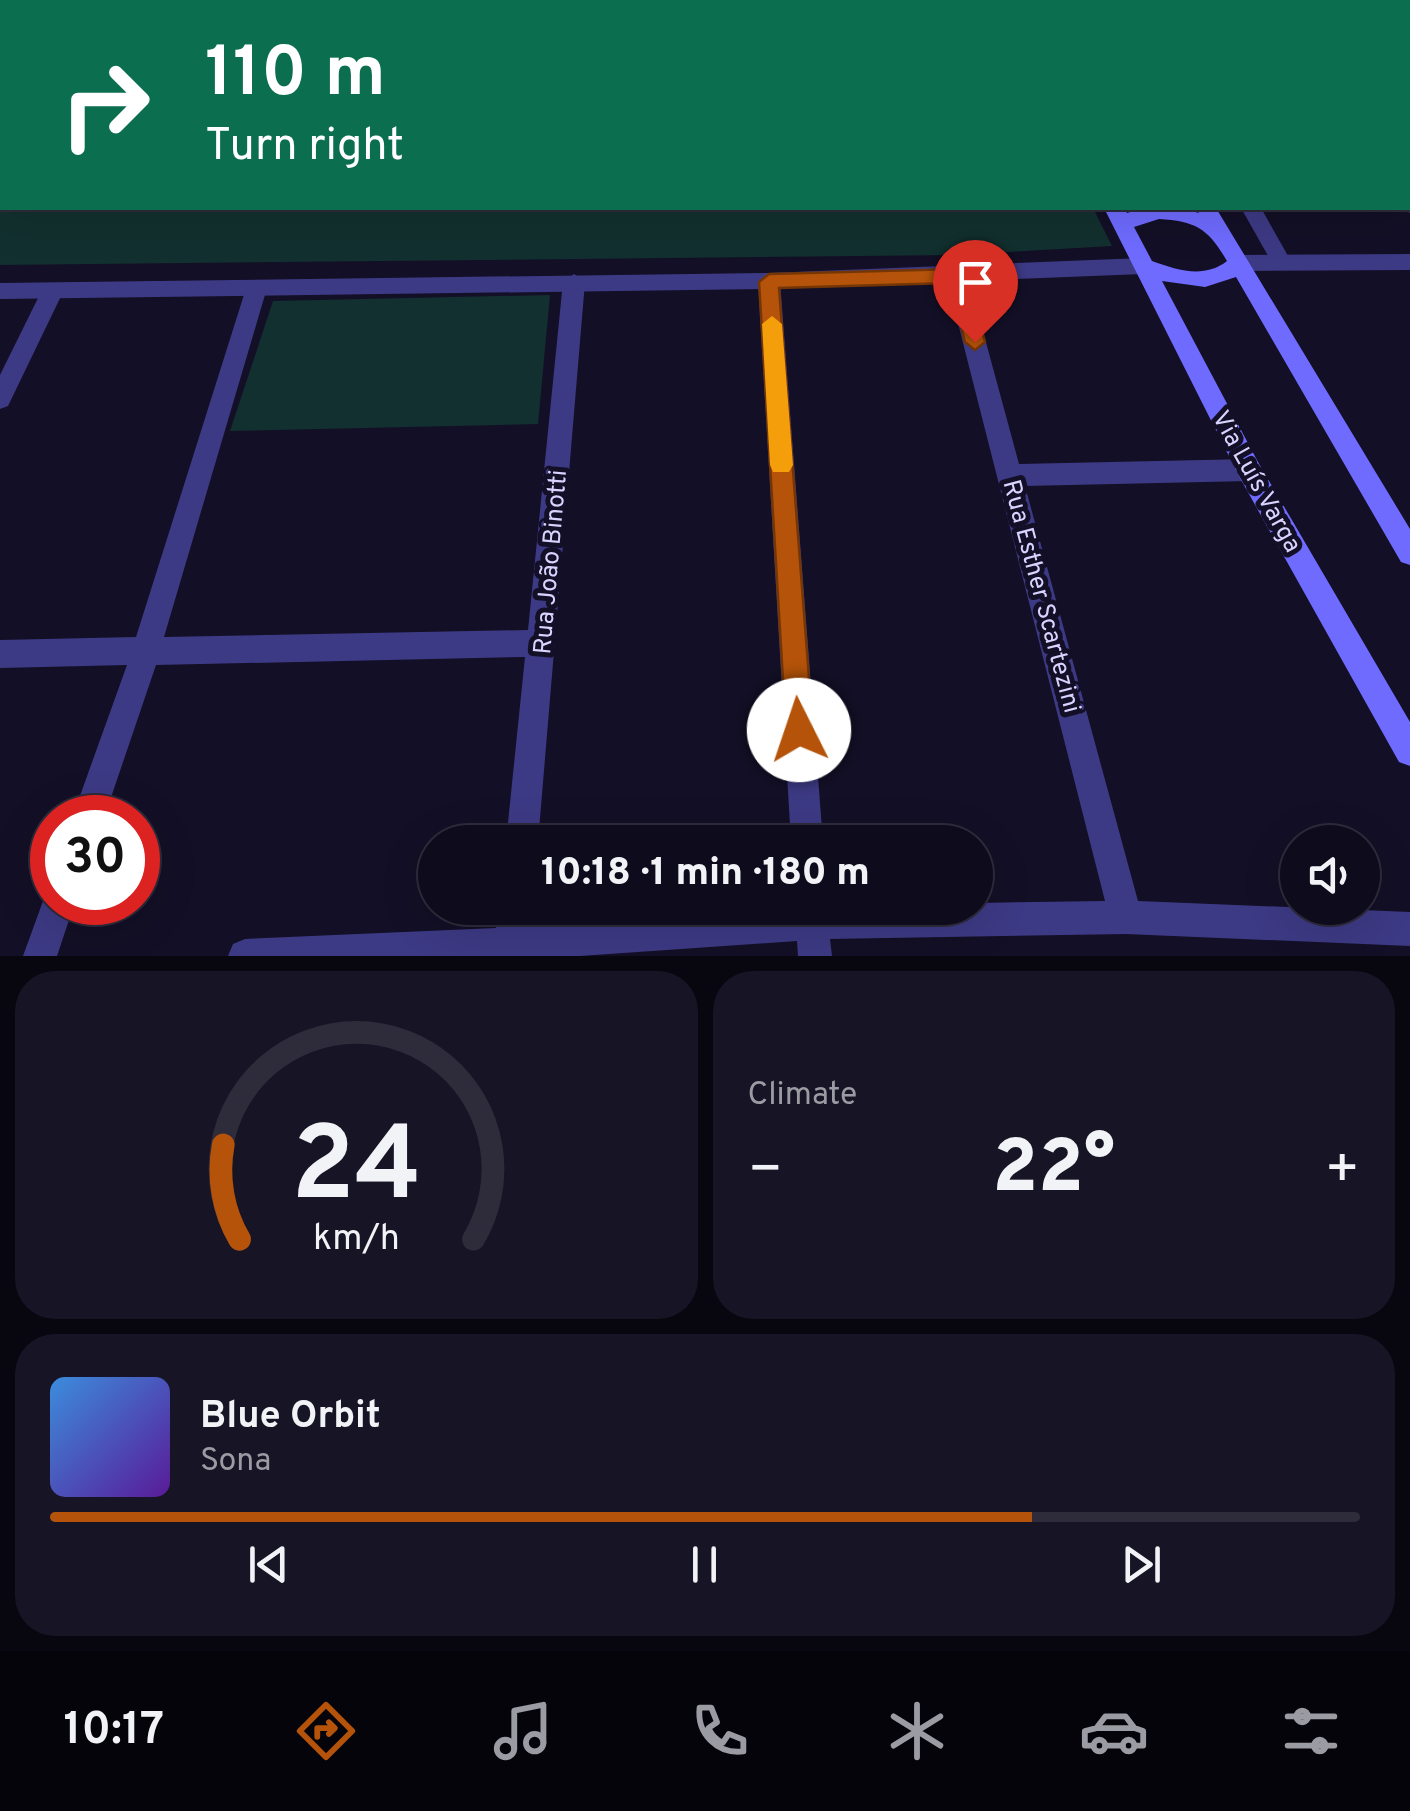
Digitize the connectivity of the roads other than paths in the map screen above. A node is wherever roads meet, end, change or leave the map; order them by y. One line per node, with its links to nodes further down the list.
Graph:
1 (1251, 210): 5 (street)
2 (1118, 216): 3 (main road); 7 (main road, Via Luís Varga)
3 (1213, 218): 6 (main road)
4 (1410, 262): 5 (street)
5 (1282, 263): 6 (street)
6 (1239, 264): 7 (main road); 17 (main road)
7 (1143, 266): 8 (street); 15 (main road, Via Luís Varga)
8 (957, 276): 10 (street); 16 (street, Rua Esther Scartezini)
9 (574, 282): 10 (street); 11 (street); 18 (street, Rua João Binotti)
10 (769, 282): 24 (street)
11 (256, 288): 13 (street); 19 (street)
12 (0, 291): 13 (street)
13 (52, 292): 14 (street)
14 (0, 399)
15 (1250, 470): 16 (street); 21 (main road, Via Luís Varga)
16 (1012, 476): 25 (street, Rua Esther Scartezini)
17 (1410, 554)
18 (542, 643): 19 (street); 23 (street, Rua João Binotti)
19 (146, 651): 20 (street); 22 (street)
20 (0, 654)
21 (1410, 751)
22 (96, 795)
23 (524, 825)
24 (806, 825)
25 (1126, 917): 28 (street); 29 (street)
26 (50, 925): 31 (street)
27 (513, 925): 30 (street)
28 (813, 929): 30 (street)
29 (1410, 929)
30 (511, 944): 32 (street)
31 (40, 956)
32 (245, 956)

